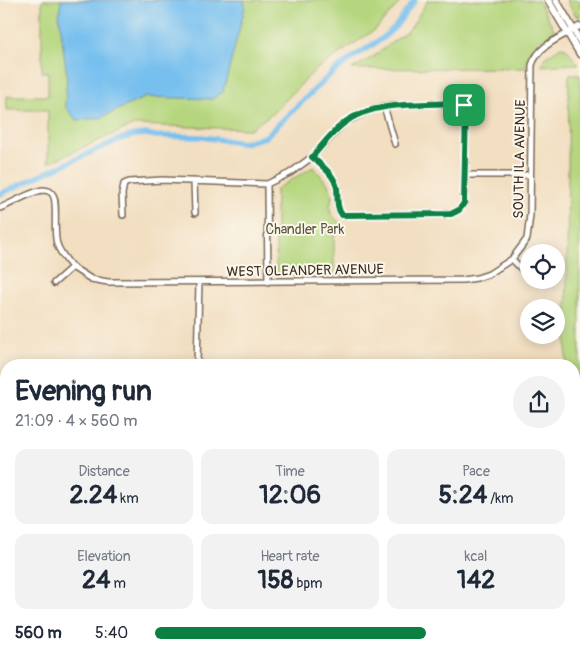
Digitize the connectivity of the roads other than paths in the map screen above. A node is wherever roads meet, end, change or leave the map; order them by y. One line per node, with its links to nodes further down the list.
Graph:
1 (548, 0): 4 (street)
2 (556, 0): 4 (street)
3 (580, 26): 4 (street)
4 (571, 32): 5 (street); 6 (street); 11 (street, SOUTH ILA AVENUE)
5 (580, 41)
6 (580, 54)
7 (384, 106): 8 (street); 9 (street); 10 (street)
8 (395, 144)
9 (312, 157): 10 (street); 13 (street)
10 (465, 175): 11 (street)
11 (530, 175): 17 (street, SOUTH ILA AVENUE)
12 (194, 180): 13 (street); 15 (street); 16 (street)
13 (267, 184): 21 (street)
14 (0, 208): 18 (street)
15 (196, 213)
16 (123, 215)
17 (512, 259): 19 (street); 21 (street, WEST OLEANDER AVENUE)
18 (72, 267): 20 (street, WEST OLEANDER AVENUE); 22 (street)
19 (520, 267)
20 (199, 282): 21 (street, WEST OLEANDER AVENUE); 23 (street)
21 (268, 282)
22 (54, 283)
23 (198, 359)

